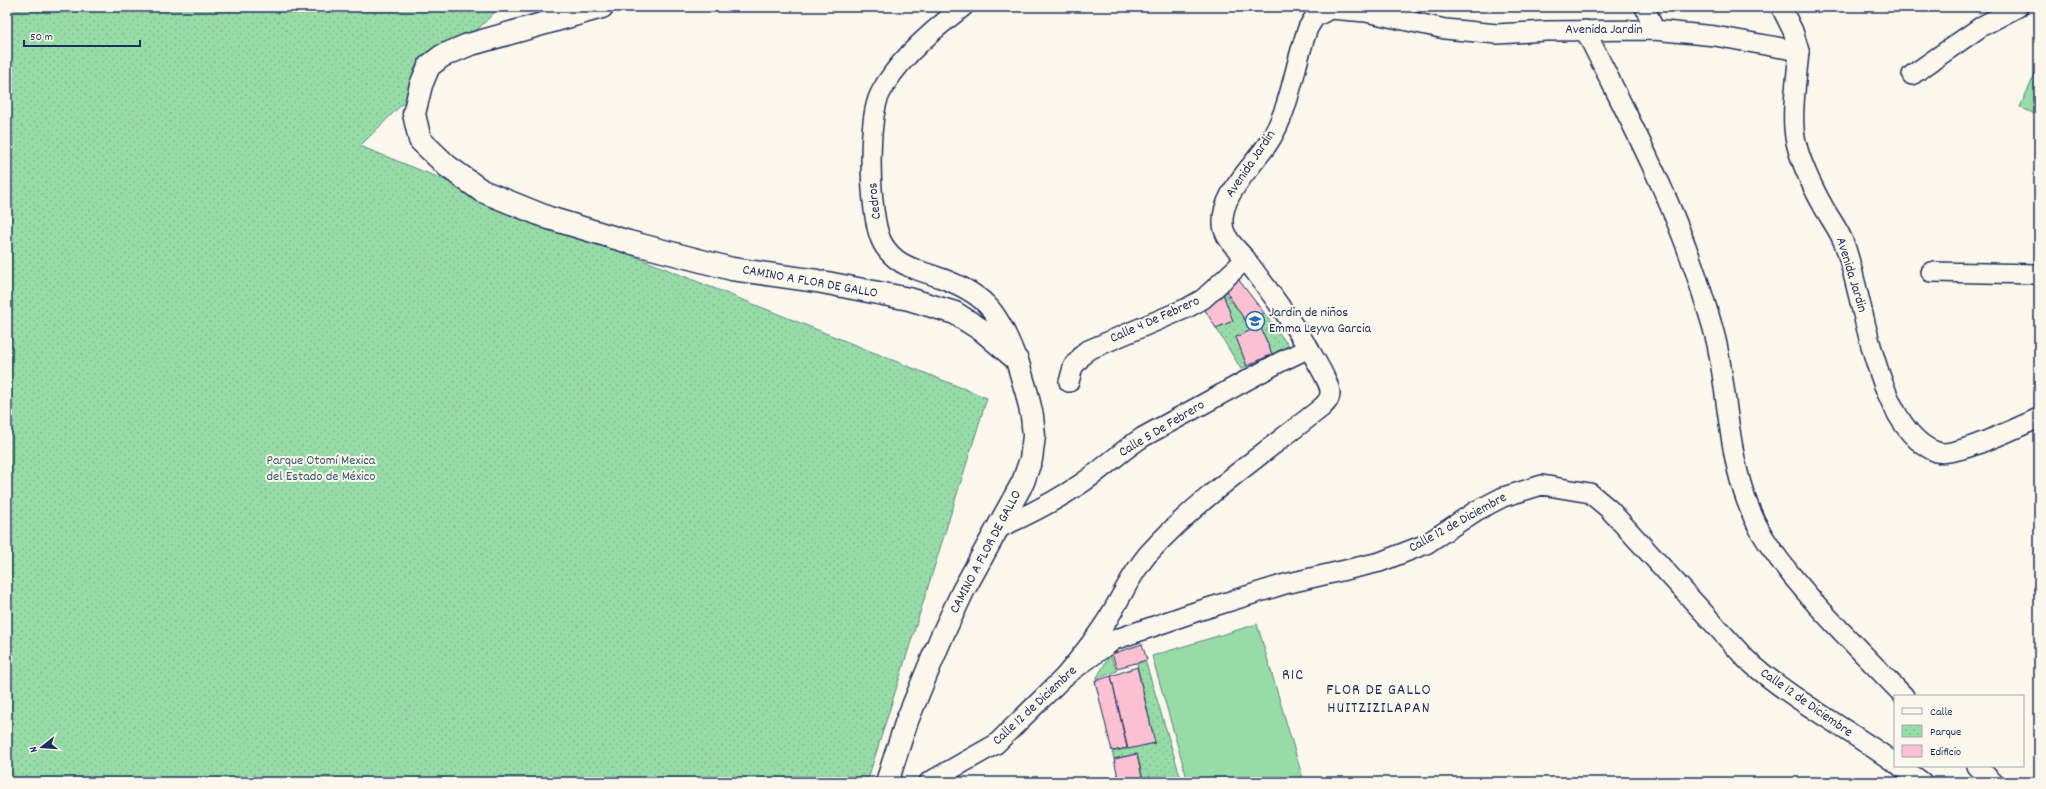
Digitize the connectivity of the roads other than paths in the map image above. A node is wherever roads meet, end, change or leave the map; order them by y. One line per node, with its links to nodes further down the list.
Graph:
1 (602, 7): 14 (street, CAMINO A FLOR DE GALLO)
2 (963, 7): 14 (street, Cedros)
3 (1645, 7): 7 (street)
4 (1780, 7): 8 (street)
5 (2018, 7): 9 (street)
6 (1585, 30): 7 (street, Avenida Jardin); 10 (street, Avenida Jardin); 19 (street)
7 (1654, 30): 8 (street, Avenida Jardin)
8 (1799, 51): 16 (street, Avenida Jardin)
9 (1912, 75)
10 (1246, 259): 13 (street, Avenida Jardin); 15 (street, Calle 4 De Febrero)
11 (1931, 272): 12 (street)
12 (2039, 274)
13 (1309, 348): 17 (street, Calle 5 De Febrero); 18 (street, Avenida Jardin)
14 (1016, 360): 17 (street, CAMINO A FLOR DE GALLO)
15 (1069, 382)
16 (2039, 418)
17 (999, 528): 23 (street, CAMINO A FLOR DE GALLO)
18 (1065, 676): 20 (street, Calle 12 de Diciembre); 24 (street, Calle 12 de Diciembre)
19 (1903, 695)
20 (1894, 762)
21 (1901, 767): 25 (street)
22 (1977, 767): 26 (street)
23 (887, 782)
24 (929, 782)
25 (1922, 782)
26 (1994, 782)

